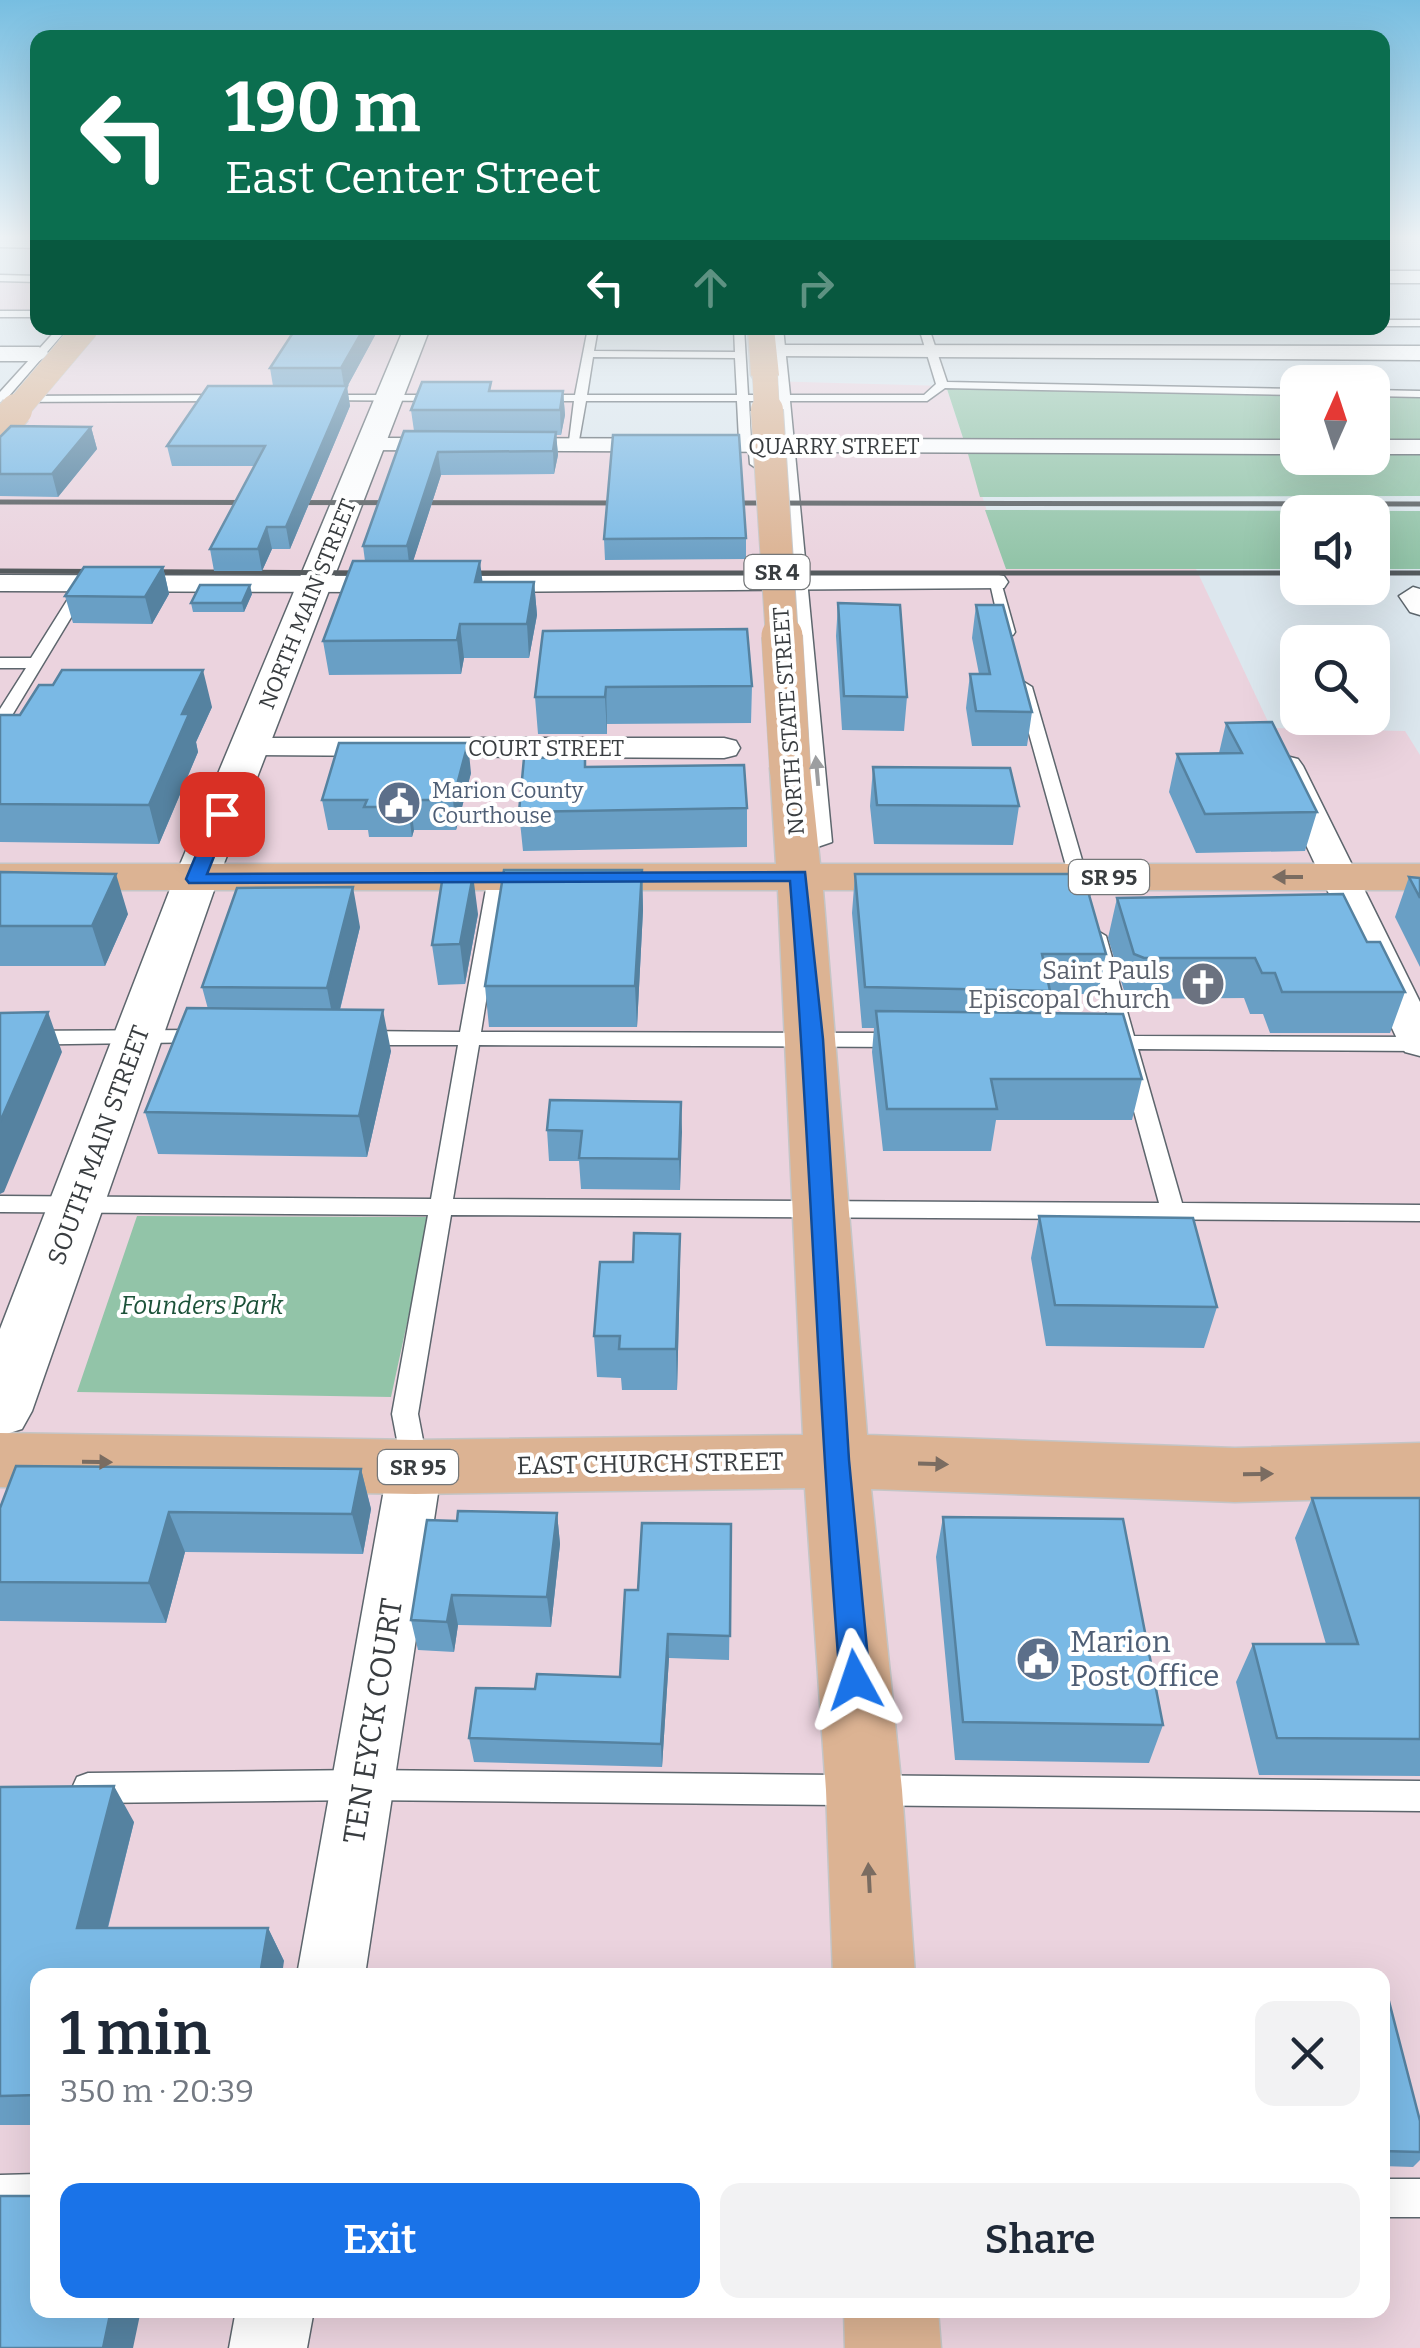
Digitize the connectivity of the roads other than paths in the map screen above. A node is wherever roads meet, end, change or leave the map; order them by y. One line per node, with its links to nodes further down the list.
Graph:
1 (48, 345): 14 (lane)
2 (72, 345): 28 (main road, bridge)
3 (410, 345): 23 (street, NORTH MAIN STREET)
4 (589, 345): 15 (lane)
5 (747, 345): 16 (lane)
6 (762, 345): 16 (main road, NORTH STATE STREET / SR 4)
7 (773, 345): 16 (lane)
8 (929, 345): 10 (lane)
9 (1274, 345): 11 (street)
10 (931, 352): 11 (street); 16 (street); 17 (lane)
11 (1280, 352): 12 (street)
12 (1420, 352)
13 (0, 354): 14 (street)
14 (39, 354): 27 (lane)
15 (588, 354): 16 (lane); 26 (lane)
16 (763, 375): 17 (lane); 26 (lane); 31 (lane); 32 (lane); 49 (main road, NORTH STATE STREET / SR 4, bridge)
17 (942, 386): 18 (lane)
18 (1280, 392)
19 (1390, 393): 20 (lane)
20 (1420, 394)
21 (234, 398): 27 (lane)
22 (311, 398): 23 (lane)
23 (389, 398): 24 (lane); 29 (street, NORTH MAIN STREET)
24 (466, 398)
25 (524, 398): 26 (lane)
26 (582, 398): 30 (lane)
27 (0, 399)
28 (0, 429)
29 (370, 445): 30 (street, QUARRY STREET); 41 (street, NORTH MAIN STREET)
30 (572, 446): 31 (street, QUARRY STREET)
31 (750, 446): 32 (street, QUARRY STREET); 38 (lane)
32 (789, 446): 33 (street, QUARRY STREET); 39 (lane)
33 (1280, 447)
34 (1390, 447): 35 (street)
35 (1420, 447)
36 (994, 582): 39 (street); 52 (lane)
37 (0, 583): 40 (street)
38 (766, 583): 39 (street); 41 (street); 44 (lane)
39 (802, 583): 49 (lane, one-way to 39)
40 (85, 584): 41 (street); 43 (lane)
41 (318, 584): 47 (street, NORTH MAIN STREET)
42 (0, 662): 43 (lane)
43 (37, 662): 45 (lane)
44 (770, 717)
45 (0, 722)
46 (1274, 742): 53 (street)
47 (248, 748): 48 (street, COURT STREET); 55 (street, NORTH MAIN STREET)
48 (724, 748)
49 (790, 850): 52 (main road, SR 95); 54 (main road, SR 95); 60 (main road, SR 4)
50 (1420, 876): 53 (main road, SR 95)
51 (0, 877): 55 (main road, SR 95)
52 (1078, 877): 53 (main road, SR 95, one-way to 52); 64 (lane)
53 (1341, 877): 65 (street)
54 (497, 878): 55 (main road, SR 95); 61 (lane)
55 (196, 879): 58 (street, SOUTH MAIN STREET)
56 (232, 1037): 58 (lane)
57 (0, 1038): 58 (lane)
58 (137, 1038): 66 (street, SOUTH MAIN STREET)
59 (342, 1038): 61 (lane)
60 (813, 1039): 61 (lane); 62 (lane); 69 (main road, SR 4)
61 (470, 1040): 68 (lane)
62 (931, 1040)
63 (1088, 1042): 64 (lane)
64 (1128, 1042): 65 (lane); 71 (lane)
65 (1420, 1044)
66 (76, 1203): 67 (lane); 68 (lane); 72 (street, SOUTH MAIN STREET)
67 (0, 1204)
68 (443, 1205): 69 (lane); 75 (lane)
69 (820, 1209): 71 (lane); 74 (main road, SR 4)
70 (1420, 1212): 71 (lane)
71 (1174, 1213)
72 (0, 1412)
73 (0, 1460): 75 (main road, EAST CHURCH STREET / SR 95, one-way to 75)
74 (836, 1460): 75 (main road, EAST CHURCH STREET / SR 95); 76 (main road, EAST CHURCH STREET / SR 95, one-way to 76); 79 (main road, SR 4)
75 (415, 1467): 77 (street, TEN EYCK COURT)
76 (1420, 1470)
77 (362, 1785): 78 (lane); 79 (lane); 81 (street, TEN EYCK COURT)
78 (57, 1788)
79 (864, 1790): 80 (lane); 82 (main road, SR 4, one-way to 79)
80 (1420, 1796)
81 (331, 1968)
82 (874, 1968)
83 (0, 2192): 84 (lane)
84 (30, 2192)
85 (1390, 2198): 86 (lane)
86 (1420, 2198)
87 (274, 2318): 89 (street)
88 (891, 2318): 90 (main road)
89 (268, 2348)
90 (893, 2348)

